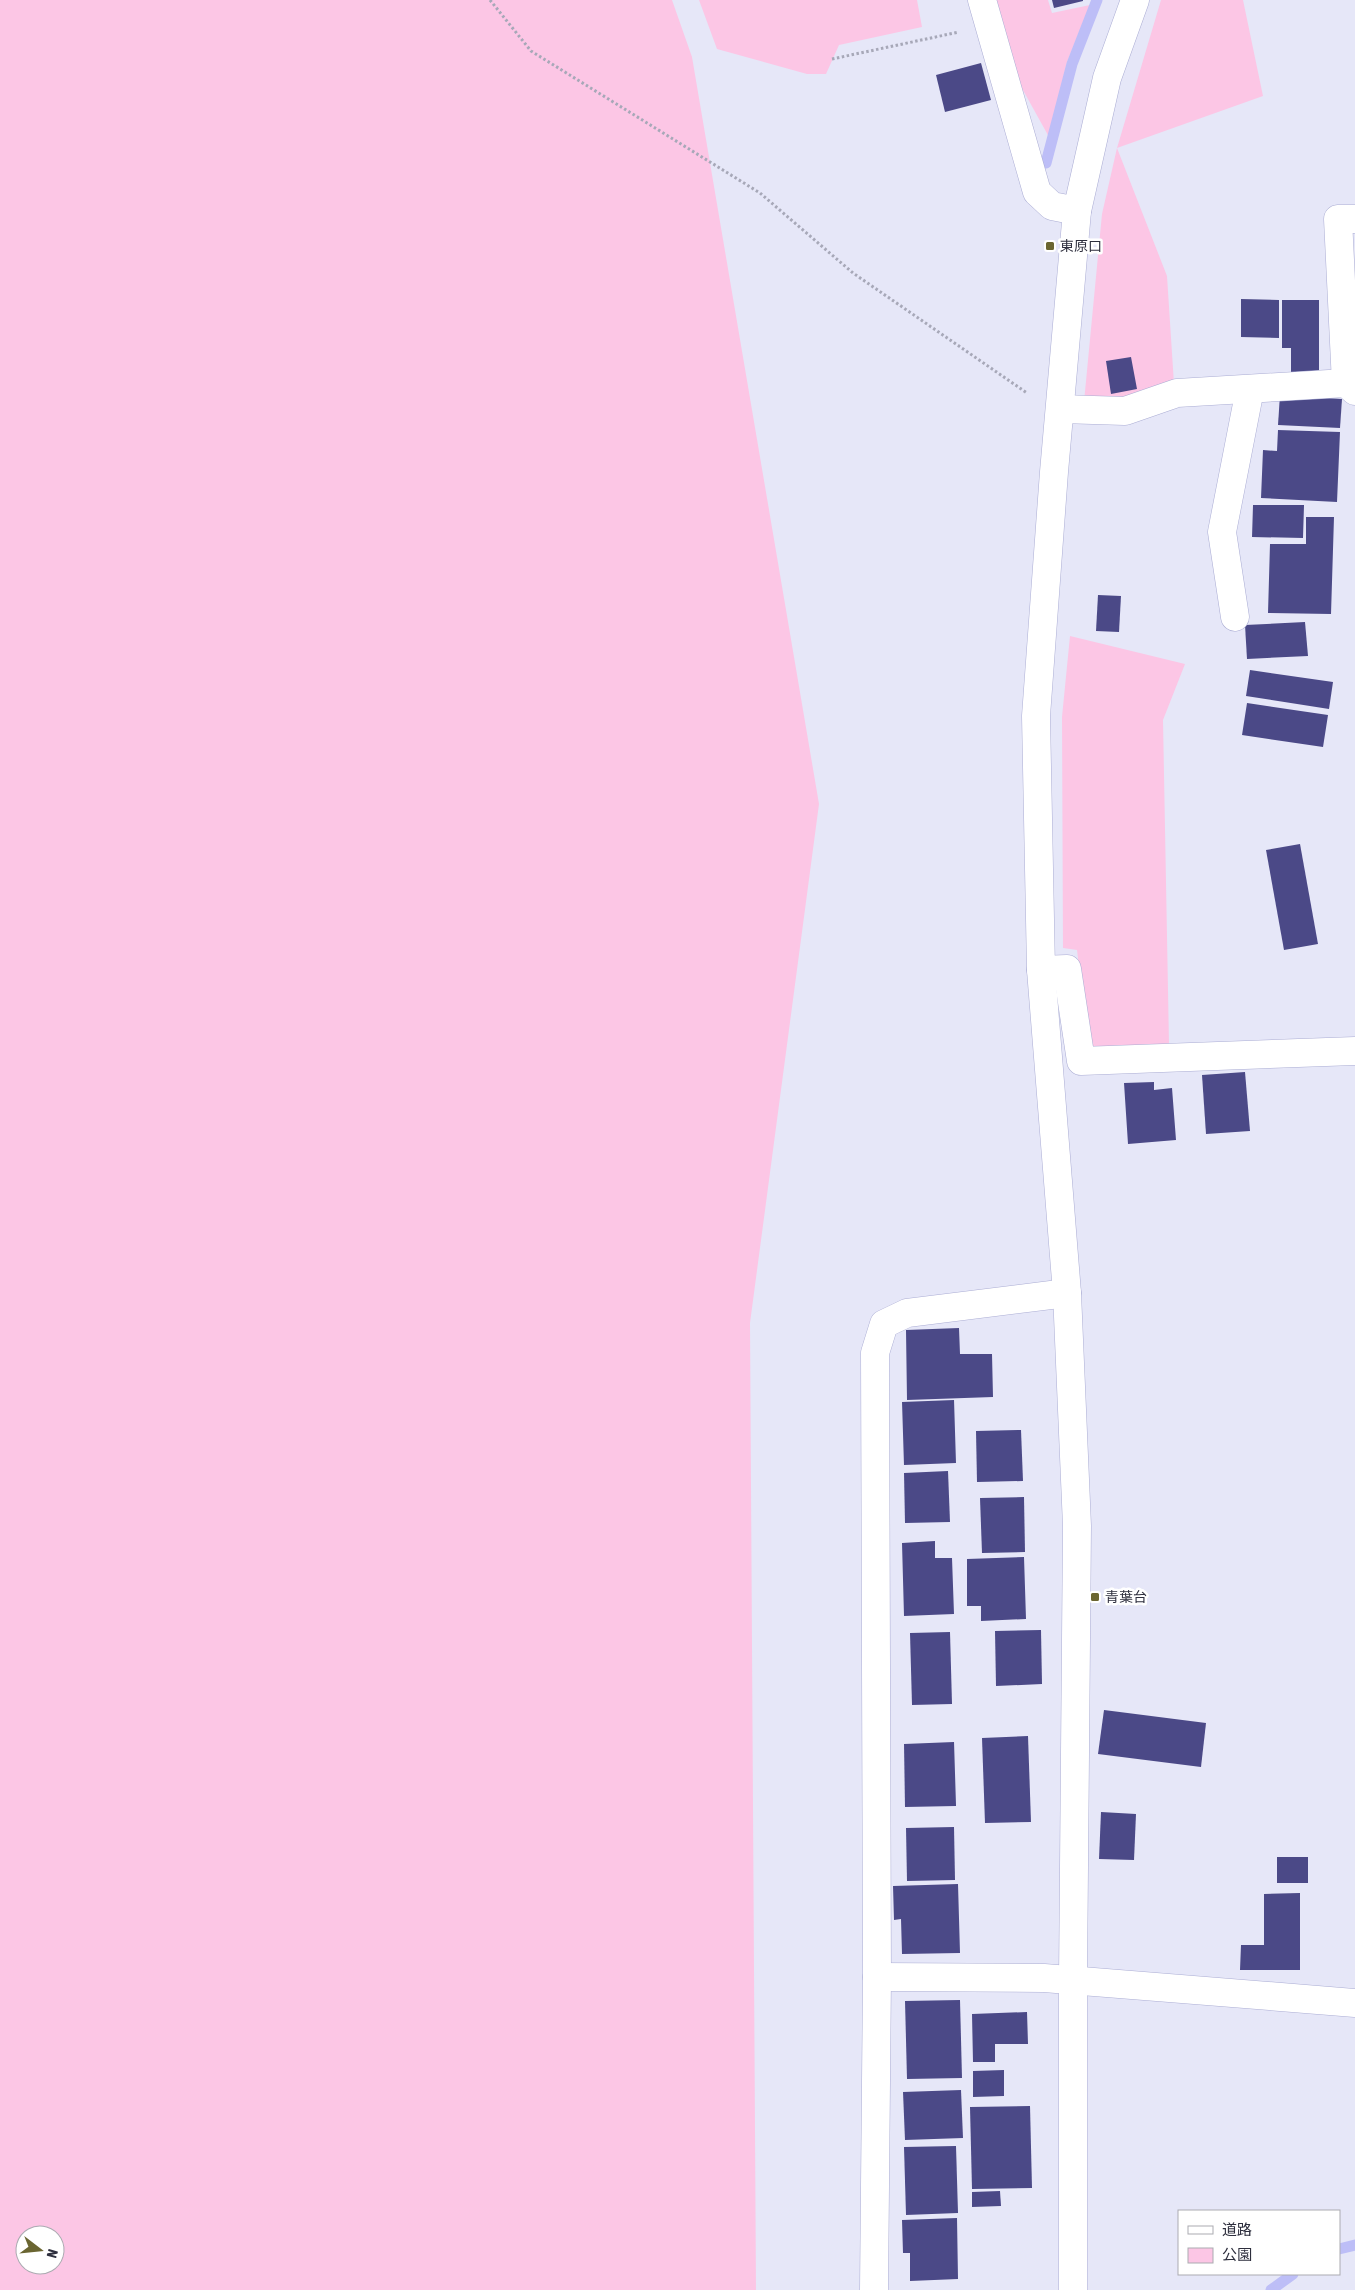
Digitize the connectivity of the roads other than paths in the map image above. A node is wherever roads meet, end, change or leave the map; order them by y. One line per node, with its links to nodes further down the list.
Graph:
1 (1135, 0): 3 (street)
2 (985, 13): 3 (street)
3 (1077, 211): 7 (street)
4 (1355, 218): 5 (street)
5 (1350, 387): 6 (street)
6 (1250, 389): 7 (street); 8 (street)
7 (1061, 409): 9 (street)
8 (1235, 617)
9 (1041, 970): 10 (street); 11 (street)
10 (1355, 1051)
11 (1067, 1292): 12 (street); 13 (street)
12 (877, 1977): 13 (street); 15 (street)
13 (1073, 1980): 14 (street); 16 (street)
14 (1355, 2003)
15 (874, 2290)
16 (1073, 2290)

